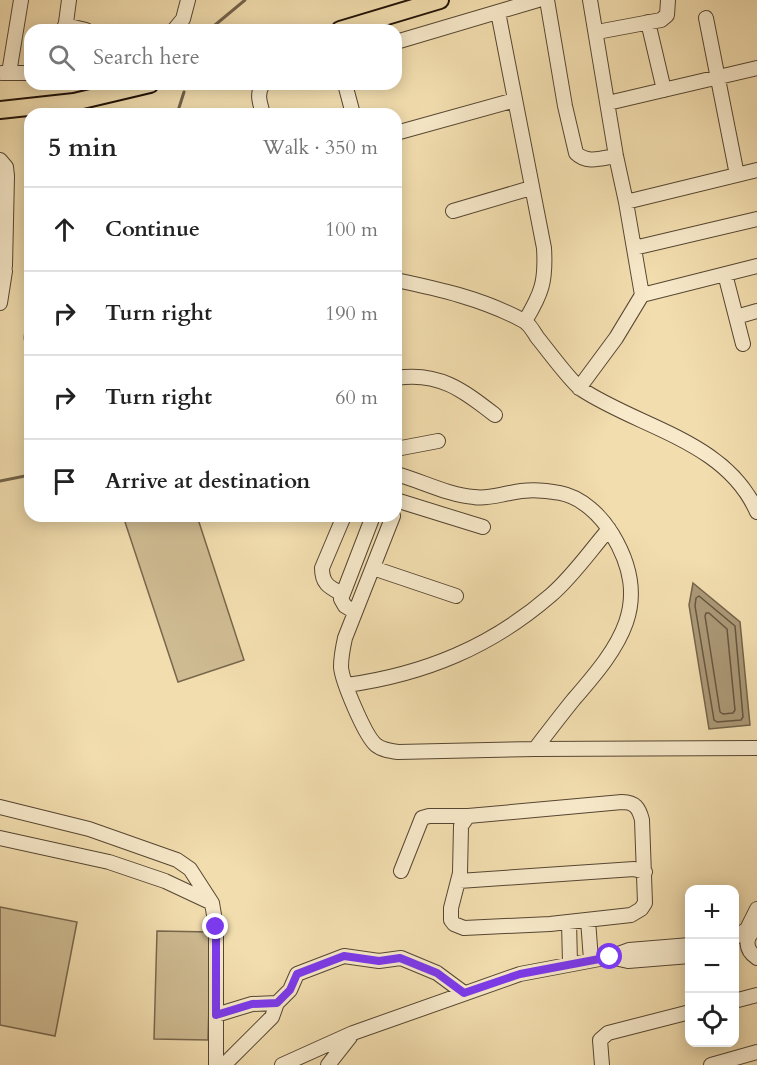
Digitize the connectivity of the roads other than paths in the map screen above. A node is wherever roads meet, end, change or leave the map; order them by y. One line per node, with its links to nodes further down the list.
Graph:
1 (21, 0): 18 (street)
2 (69, 0): 12 (street)
3 (188, 0): 13 (street)
4 (440, 0): 14 (main road)
5 (538, 0): 9 (street)
6 (548, 0): 31 (street)
7 (590, 0): 15 (street)
8 (668, 0): 11 (street)
9 (498, 12): 16 (street); 25 (street)
10 (706, 18): 20 (street)
11 (648, 22): 15 (street); 24 (street)
12 (66, 24)
13 (179, 24)
14 (360, 24)
15 (597, 32): 26 (street)
16 (402, 40)
17 (757, 68): 20 (street)
18 (4, 73): 19 (street)
19 (24, 73)
20 (717, 78): 24 (street); 34 (street)
21 (125, 90): 29 (main road)
22 (260, 90): 27 (street)
23 (347, 90): 28 (street)
24 (664, 90): 26 (street)
25 (515, 100): 30 (street); 35 (street)
26 (608, 103): 31 (street)
27 (262, 108)
28 (351, 108)
29 (0, 110)
30 (402, 131)
31 (616, 156): 36 (street)
32 (0, 160): 44 (street)
33 (757, 170): 34 (street)
34 (737, 175): 36 (street)
35 (531, 188): 37 (street); 47 (street)
36 (626, 202): 39 (street)
37 (453, 211)
38 (757, 219): 39 (street)
39 (634, 248): 43 (street)
40 (757, 266): 41 (street)
41 (725, 274): 43 (street); 46 (street)
42 (402, 281): 47 (street)
43 (642, 295): 50 (street)
44 (0, 303)
45 (757, 311): 46 (street)
46 (736, 317): 48 (street)
47 (525, 321): 50 (street)
48 (743, 344)
49 (402, 378): 51 (street)
50 (579, 388): 56 (street)
51 (495, 415)
52 (438, 441): 53 (street)
53 (402, 448)
54 (402, 476): 61 (street)
55 (402, 506): 60 (street)
56 (757, 512)
57 (341, 522): 63 (street)
58 (371, 522): 63 (street)
59 (391, 522): 62 (street)
60 (483, 527)
61 (609, 529): 66 (street); 68 (street)
62 (373, 568): 64 (street); 65 (street)
63 (342, 594): 65 (street)
64 (456, 596)
65 (354, 612): 66 (street)
66 (347, 685): 68 (street)
67 (757, 748): 68 (street)
68 (535, 749)
69 (0, 807): 75 (street)
70 (468, 816): 72 (street); 73 (street); 74 (street)
71 (0, 838): 75 (street)
72 (401, 871)
73 (645, 872): 74 (street); 77 (street)
74 (459, 881): 78 (street)
75 (212, 903): 91 (street)
76 (757, 909): 81 (street)
77 (588, 920): 78 (street); 84 (street)
78 (569, 922): 85 (street)
79 (757, 928): 81 (street)
80 (685, 945): 83 (street)
81 (745, 946)
82 (685, 956): 83 (street)
83 (610, 957): 84 (street)
84 (591, 960): 85 (street)
85 (570, 963): 86 (street)
86 (464, 993): 89 (street); 92 (street)
87 (757, 995): 88 (street)
88 (739, 1000)
89 (277, 1003): 91 (street); 96 (street)
90 (685, 1013): 99 (street)
91 (216, 1015): 95 (street)
92 (353, 1033): 94 (street); 98 (street)
93 (757, 1052): 100 (street)
94 (297, 1062): 97 (street)
95 (216, 1065)
96 (224, 1065)
97 (282, 1065)
98 (328, 1065)
99 (602, 1065)
100 (711, 1065)

